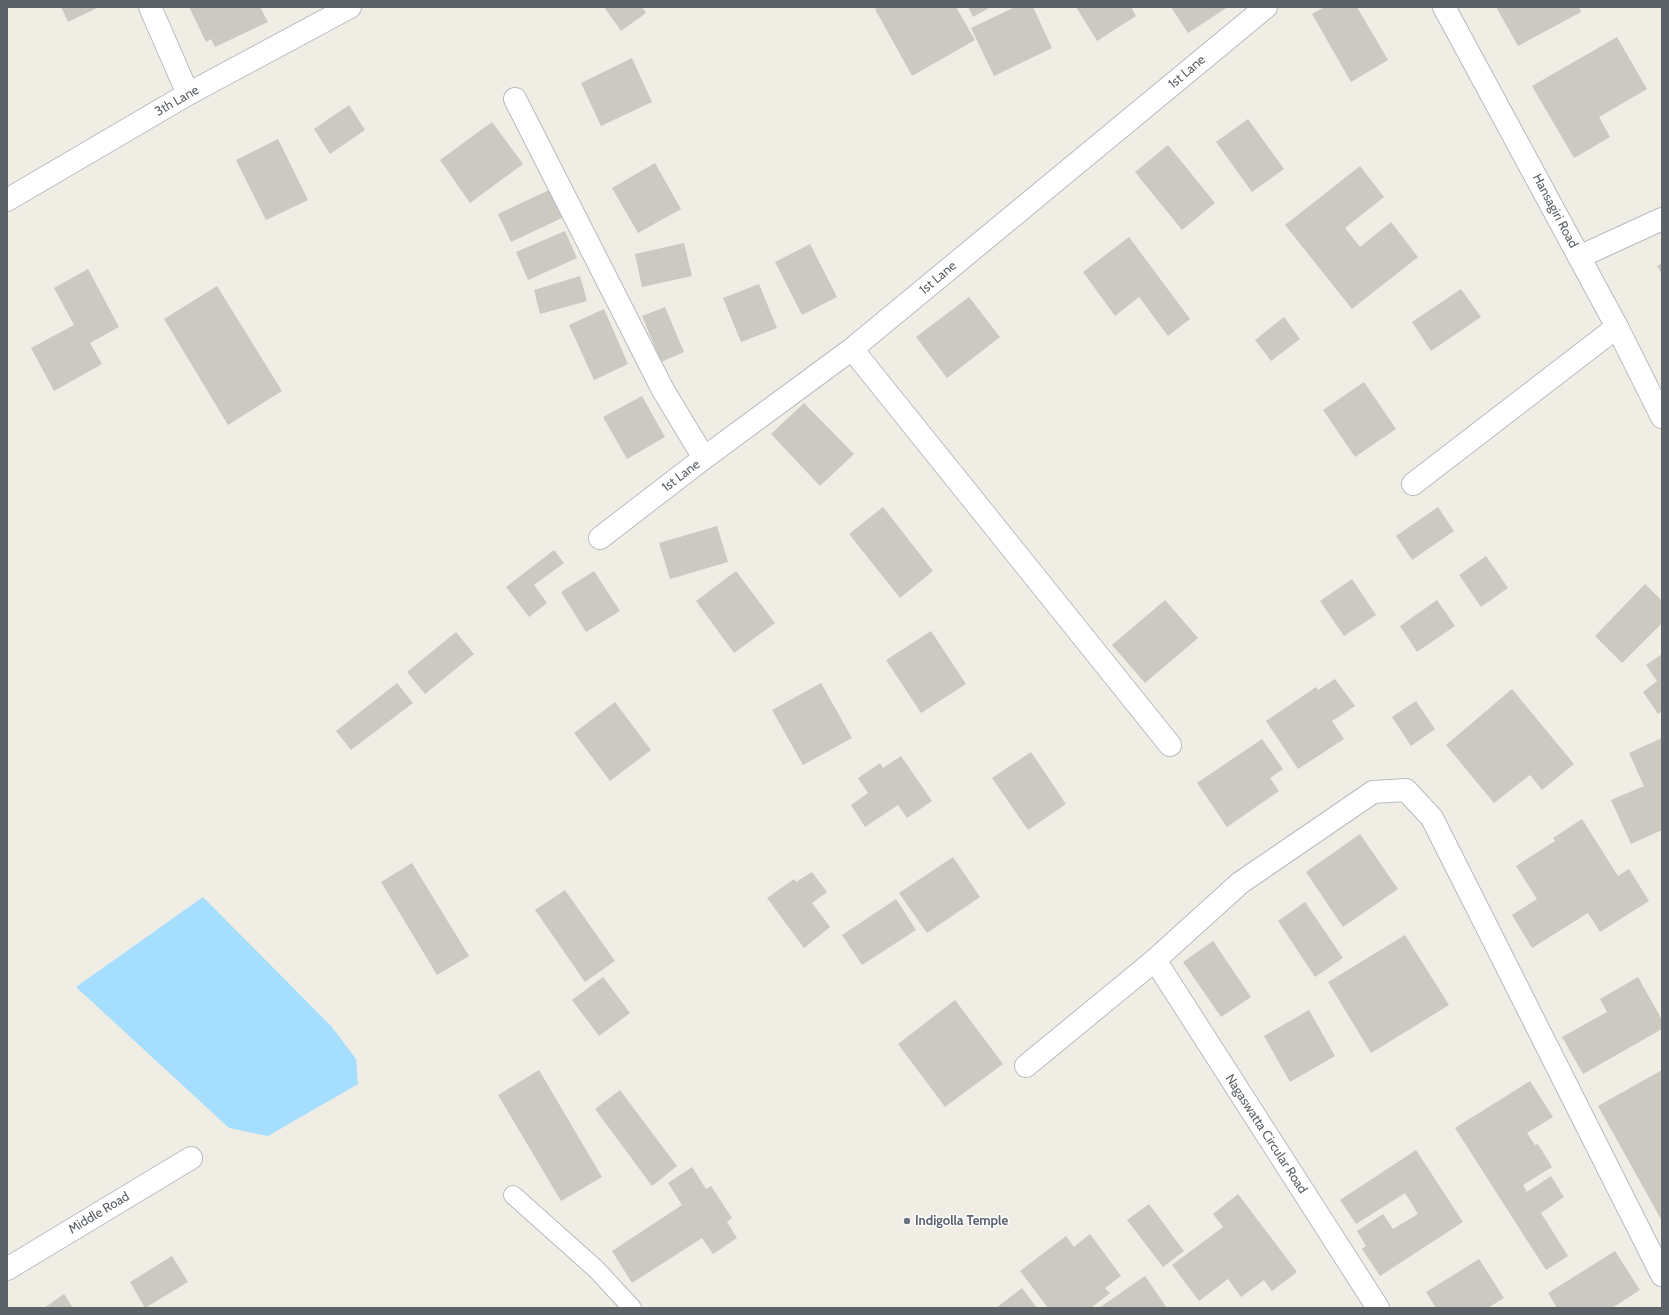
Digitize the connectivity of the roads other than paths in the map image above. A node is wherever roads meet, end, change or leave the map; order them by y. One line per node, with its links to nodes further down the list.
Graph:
1 (150, 7): 5 (street)
2 (350, 7): 5 (street, 3th Lane)
3 (1266, 7): 11 (street, 1st Lane)
4 (1444, 7): 9 (street, Hansagiri Road)
5 (188, 94): 7 (street, 3th Lane)
6 (514, 100): 13 (street)
7 (7, 200)
8 (1662, 219): 9 (street)
9 (1579, 257): 10 (street, Hansagiri Road)
10 (1617, 328): 12 (street, Hansagiri Road); 14 (street)
11 (852, 349): 13 (street, 1st Lane); 16 (street)
12 (1662, 417)
13 (704, 458): 15 (street, 1st Lane)
14 (1414, 484)
15 (600, 538)
16 (1170, 745)
17 (1155, 960): 18 (street); 22 (street); 24 (street, Nagaswatta Circular Road)
18 (1026, 1066)
19 (191, 1158): 21 (street, Middle Road)
20 (514, 1196): 23 (lane)
21 (7, 1269)
22 (1662, 1276)
23 (632, 1308)
24 (1378, 1308)

